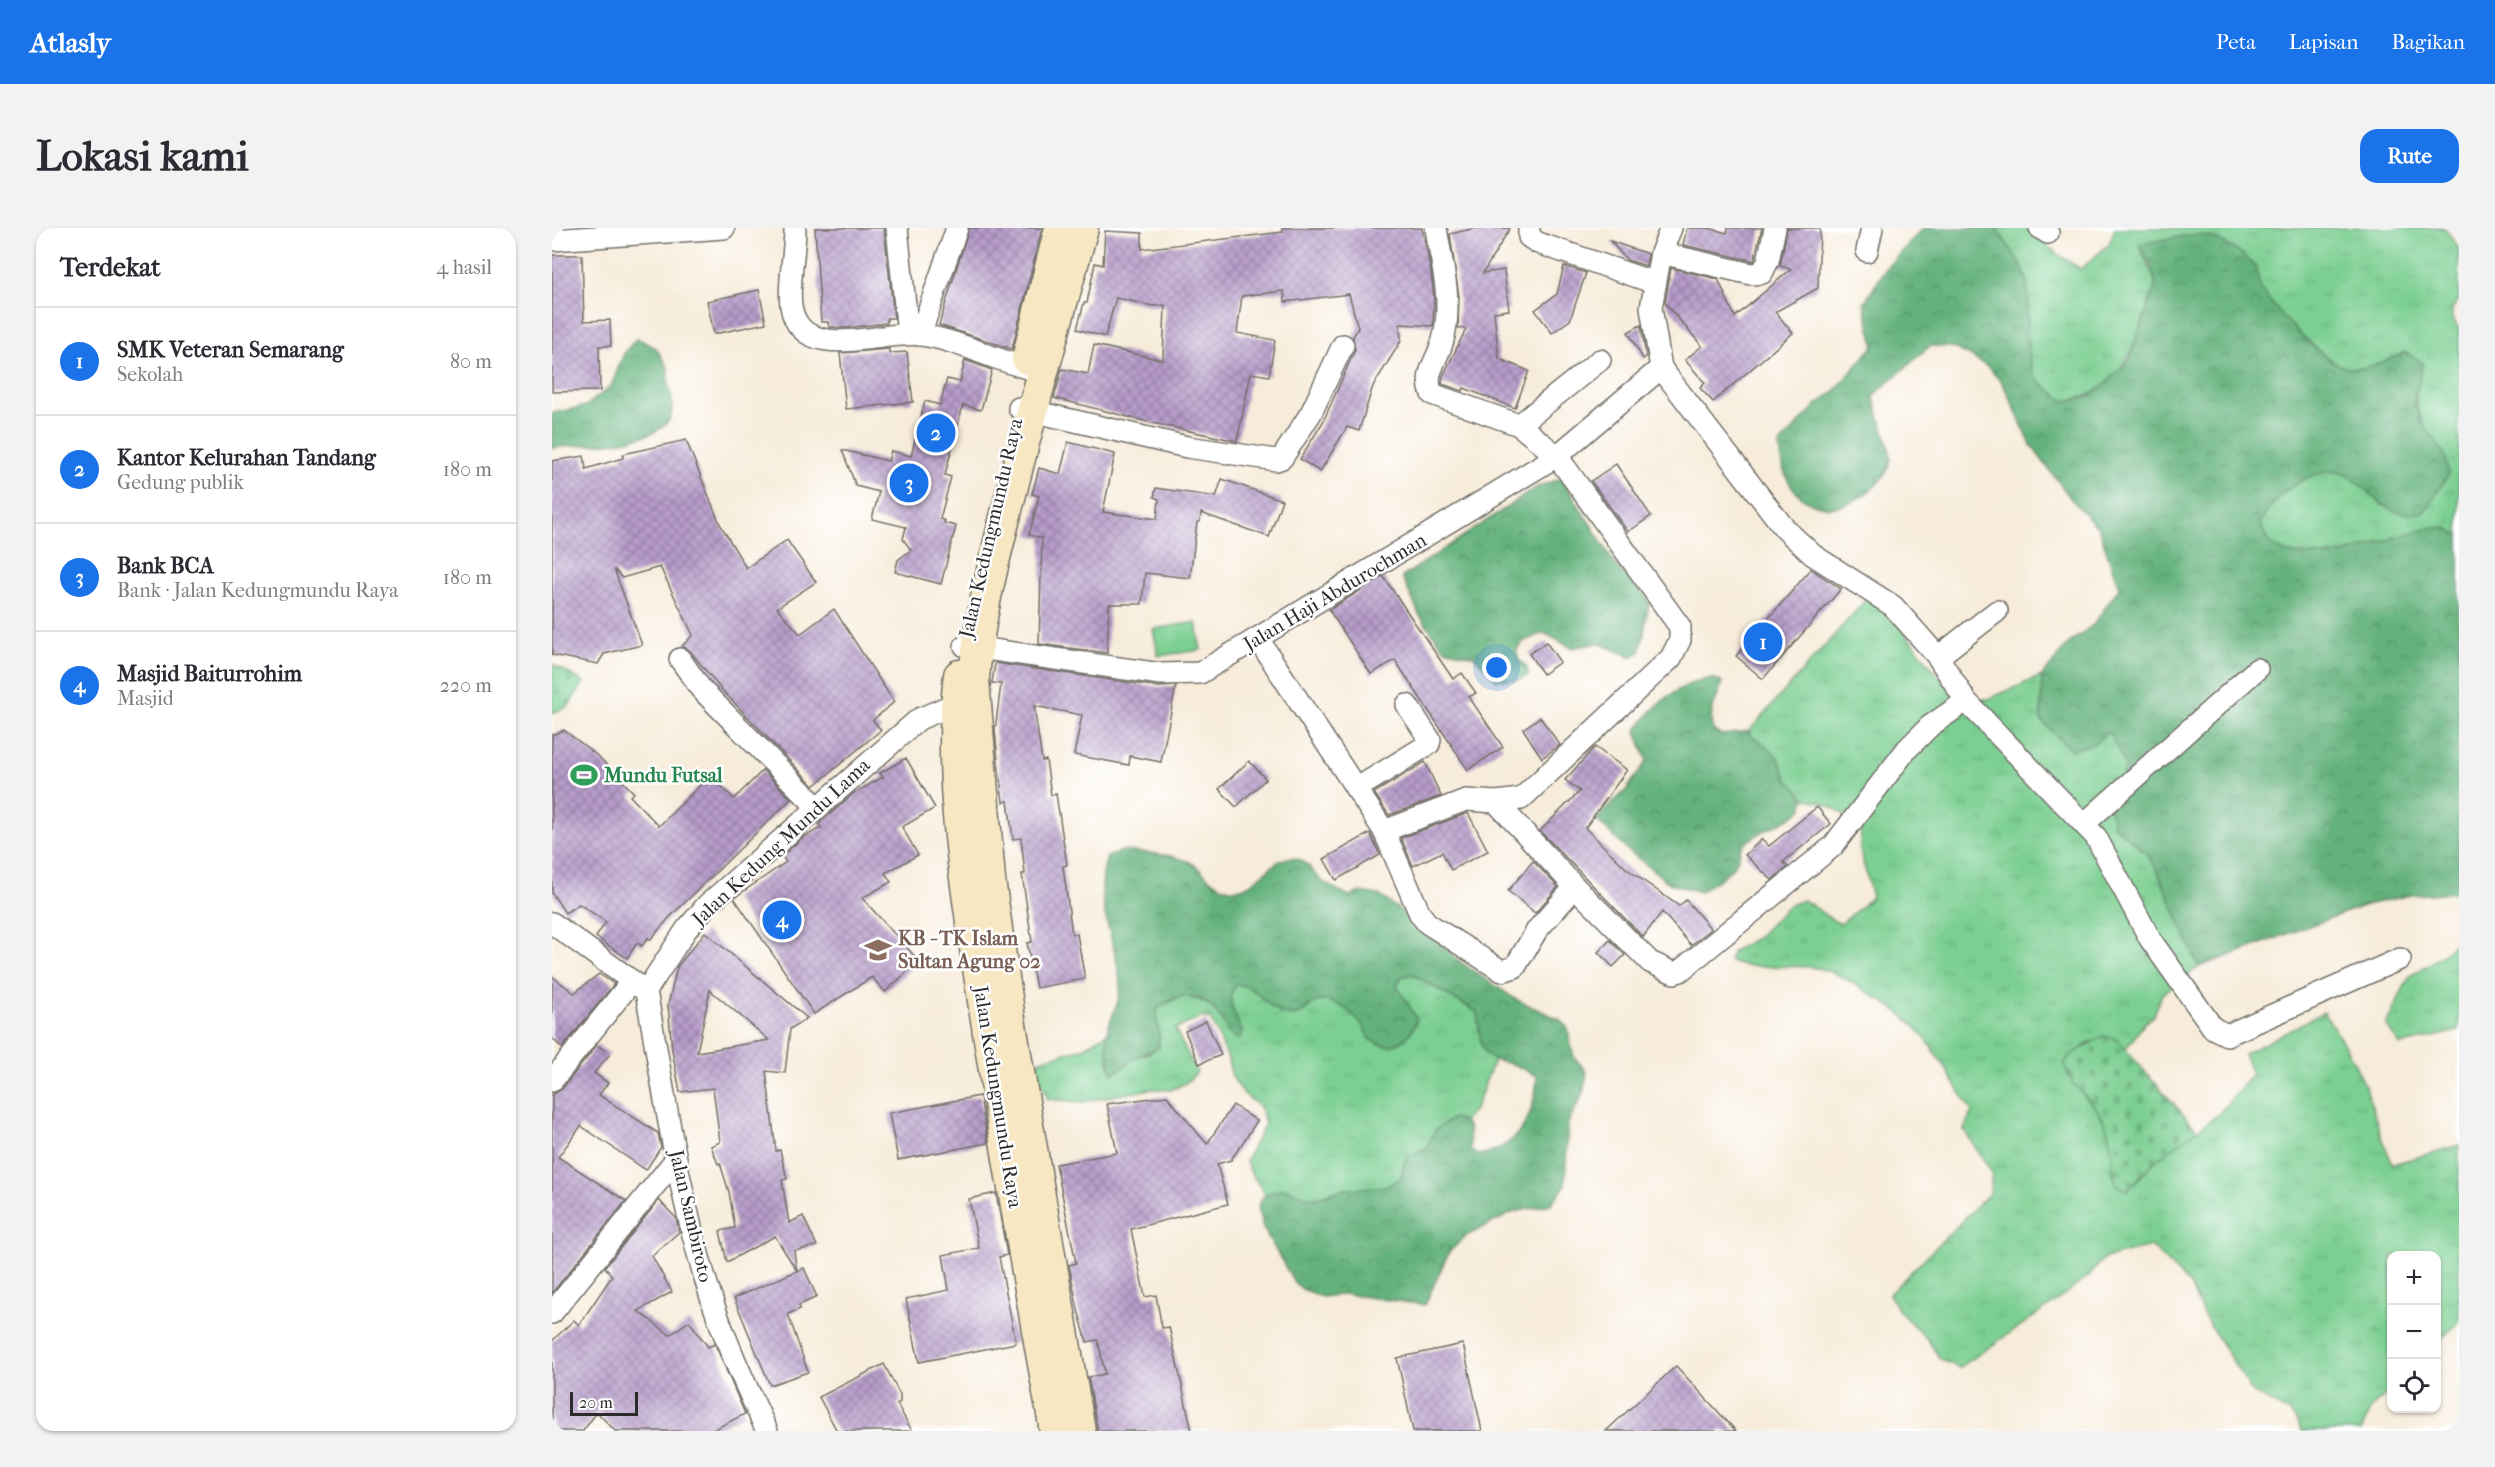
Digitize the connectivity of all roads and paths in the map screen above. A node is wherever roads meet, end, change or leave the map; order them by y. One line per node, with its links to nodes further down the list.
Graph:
1 (724, 228): 12 (street)
2 (795, 228): 16 (street)
3 (897, 228): 16 (street)
4 (957, 228): 16 (street)
5 (1060, 228): 18 (main road)
6 (1083, 228): 18 (main road)
7 (1436, 228): 22 (street)
8 (1529, 228): 15 (street)
9 (1671, 228): 14 (street)
10 (1775, 228): 14 (street)
11 (1872, 228): 13 (street)
12 (552, 240)
13 (1867, 251)
14 (1662, 253): 15 (street)
15 (1655, 283): 20 (street)
16 (914, 334): 18 (street)
17 (1343, 345): 21 (street)
18 (1036, 358): 21 (main road, Jalan Kedungmundu Raya)
19 (1600, 360): 22 (street)
20 (1661, 368): 23 (street, Jalan Haji Abdurochman); 27 (street)
21 (1025, 409): 26 (main road, Jalan Kedungmundu Raya)
22 (1519, 425): 23 (street)
23 (1557, 456): 25 (street, Jalan Haji Abdurochman); 34 (street)
24 (1997, 612): 27 (street)
25 (1258, 639): 26 (street, Jalan Haji Abdurochman); 33 (street)
26 (970, 646): 31 (main road, Jalan Kedungmundu Raya)
27 (1938, 657): 30 (street)
28 (680, 659): 35 (street)
29 (2257, 669): 36 (street)
30 (1966, 701): 36 (street); 38 (street)
31 (967, 702): 35 (street, Jalan Kedung Mundu Lama); 46 (main road, Jalan Kedungmundu Raya); 47 (main road, Jalan Kedungmundu Raya)
32 (1407, 705): 33 (street)
33 (1356, 789): 37 (street)
34 (1496, 801): 37 (street); 38 (street)
35 (817, 807): 41 (street, Jalan Kedung Mundu Lama)
36 (2084, 824): 40 (street)
37 (1383, 831): 38 (street)
38 (1575, 887)
39 (552, 923): 41 (street)
40 (2400, 959)
41 (639, 986): 42 (street, Jalan Kedung Mundu Lama); 43 (street, Jalan Sambiroto)
42 (552, 1081)
43 (676, 1159): 44 (street); 45 (street, Jalan Sambiroto)
44 (552, 1313)
45 (767, 1431)
46 (1055, 1431)
47 (1080, 1431)

